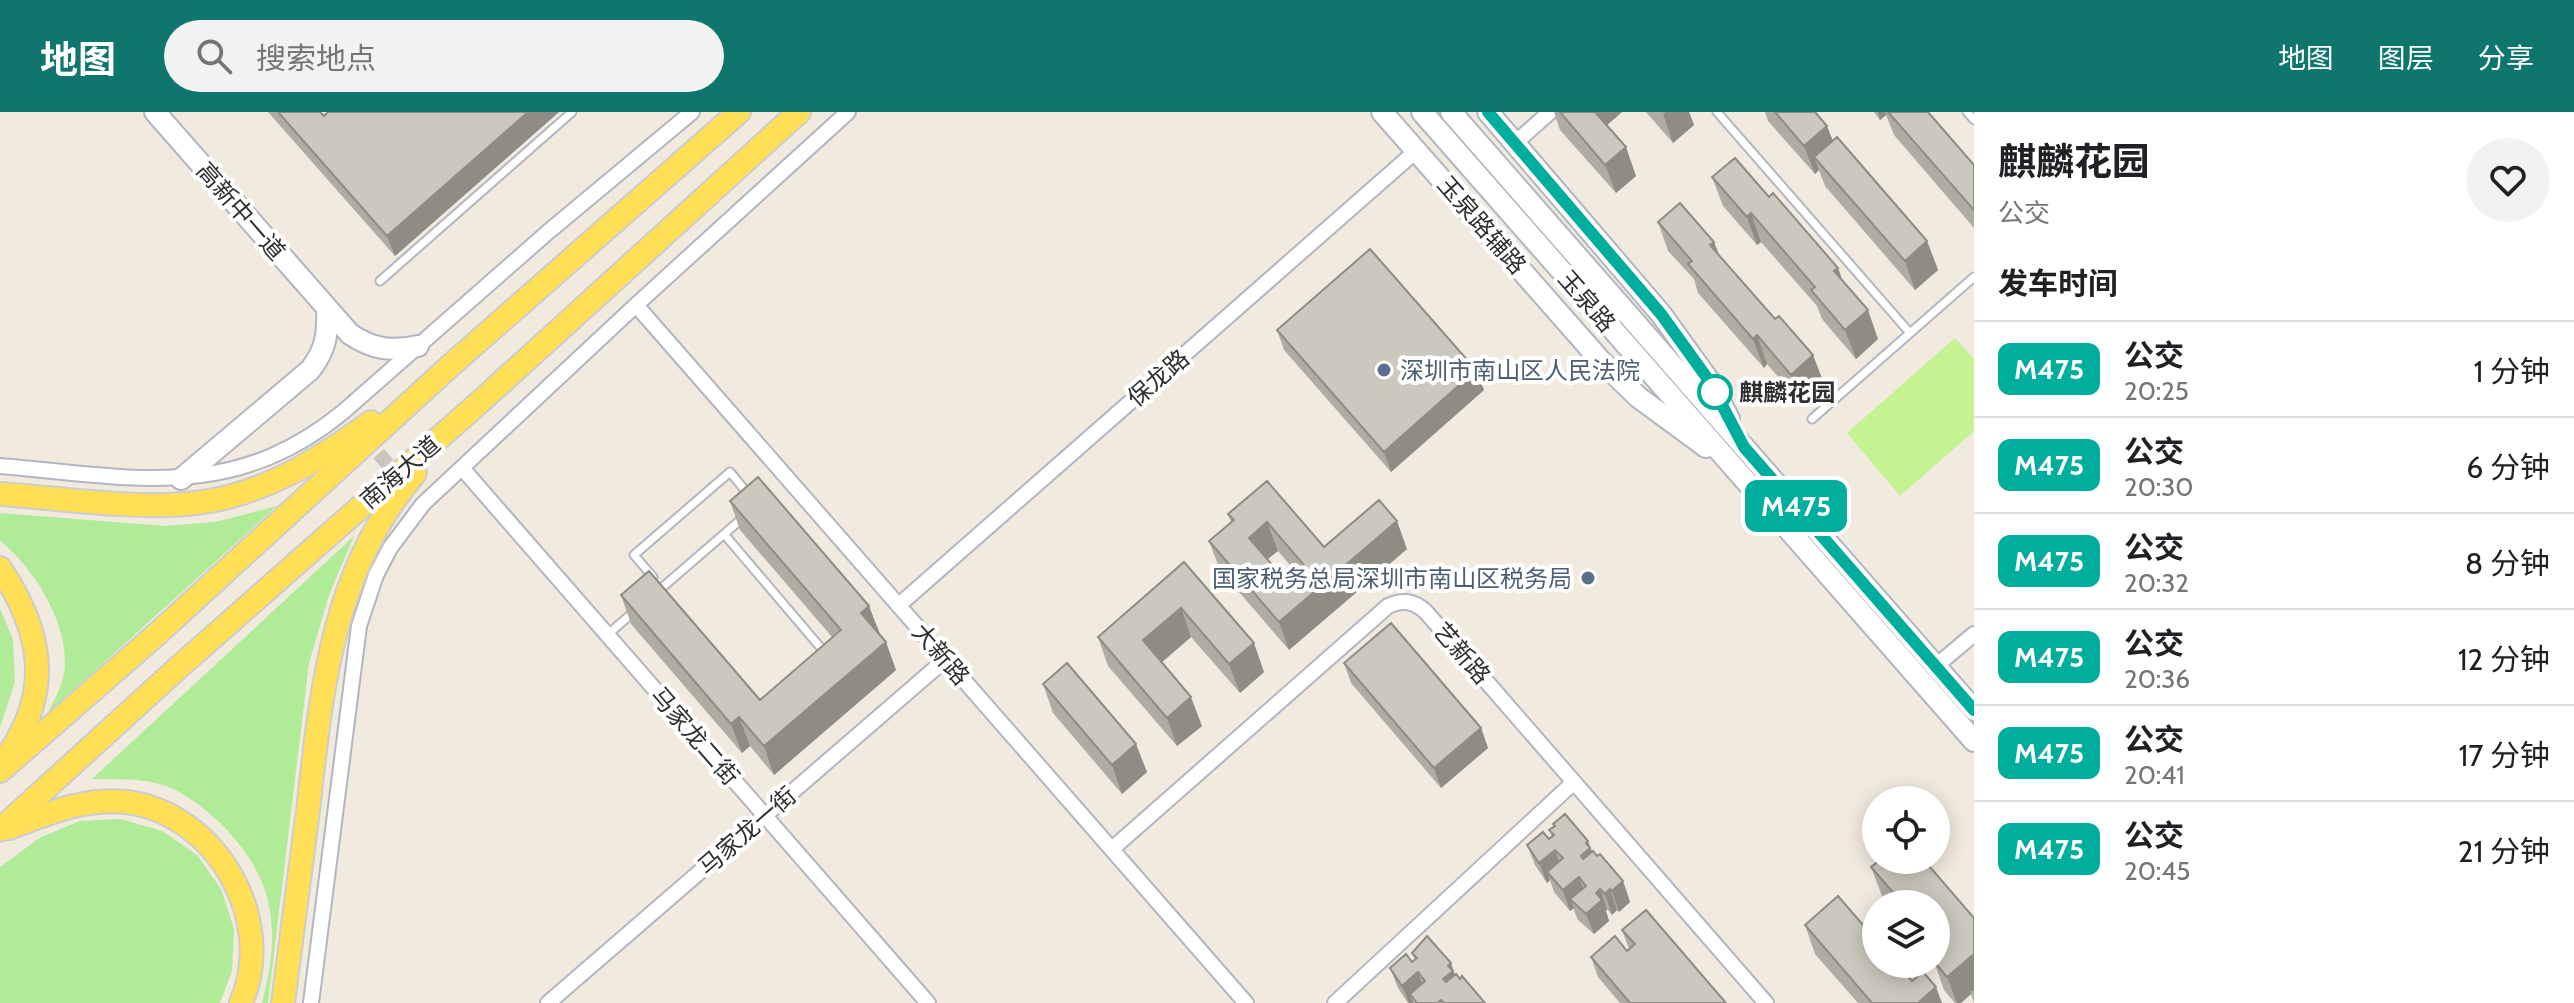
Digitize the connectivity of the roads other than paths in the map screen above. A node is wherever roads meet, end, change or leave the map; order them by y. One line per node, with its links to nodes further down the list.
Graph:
1 (155, 112): 20 (street, 高新中一道)
2 (572, 112): 18 (lane)
3 (692, 112): 22 (street)
4 (739, 112): 23 (main road, 南海大道)
5 (799, 112): 24 (main road, 南海大道)
6 (848, 112): 19 (street)
7 (1382, 112): 16 (street, 玉泉路辅路)
8 (1422, 112): 27 (street, 玉泉路)
9 (1451, 112): 26 (street, 玉泉路)
10 (1488, 112): 15 (street)
11 (1550, 112): 15 (street)
12 (1717, 112): 21 (lane)
13 (1967, 112): 14 (lane)
14 (1974, 120)
15 (1515, 143): 26 (street)
16 (1416, 151): 27 (street, 玉泉路辅路); 37 (street, 保龙路)
17 (1974, 277): 21 (lane)
18 (380, 281)
19 (636, 305): 29 (street); 37 (street, 大新路)
20 (327, 309): 22 (street, 高新中一道); 30 (street)
21 (1910, 333): 25 (lane)
22 (418, 346): 30 (street)
23 (450, 366): 31 (main road); 46 (main road, 南海大道)
24 (481, 401): 49 (main road, 南海大道); 52 (main road)
25 (1812, 419)
26 (1744, 447): 43 (street, 玉泉路)
27 (1728, 461): 45 (street, 玉泉路)
28 (0, 466): 30 (street)
29 (462, 468): 40 (street, 马家龙二街); 53 (street)
30 (181, 479)
31 (0, 494)
32 (724, 534): 34 (lane); 34 (lane); 42 (lane)
33 (0, 568): 46 (main road)
34 (662, 587): 35 (lane); 36 (lane)
35 (651, 597)
36 (672, 599)
37 (899, 605): 41 (street, 大新路)
38 (640, 606): 40 (lane)
39 (1974, 634): 43 (street)
40 (607, 635): 48 (street, 马家龙二街)
41 (946, 659): 48 (street, 马家龙一街); 50 (street, 大新路)
42 (833, 661)
43 (1936, 666): 44 (street, 玉泉路)
44 (1974, 710)
45 (1974, 741)
46 (0, 768)
47 (1574, 782): 50 (street, 艺新路); 57 (street); 58 (street, 艺新路)
48 (765, 815): 54 (street, 马家龙一街); 55 (street, 马家龙二街)
49 (0, 831): 51 (main road)
50 (1112, 849): 56 (street, 大新路)
51 (241, 1003)
52 (283, 1003)
53 (311, 1003)
54 (548, 1003)
55 (928, 1003)
56 (1246, 1003)
57 (1335, 1003)
58 (1766, 1003)

